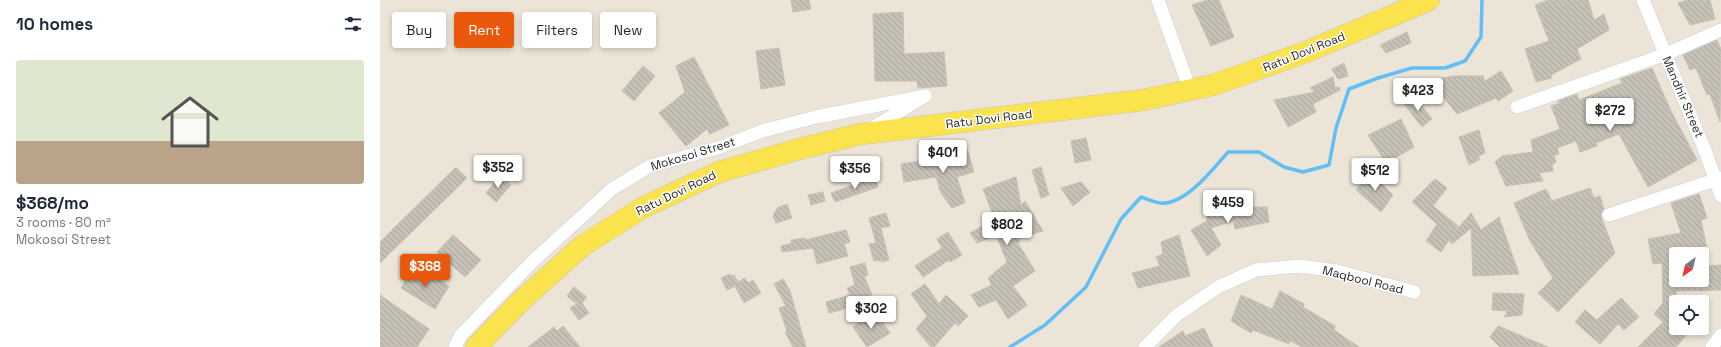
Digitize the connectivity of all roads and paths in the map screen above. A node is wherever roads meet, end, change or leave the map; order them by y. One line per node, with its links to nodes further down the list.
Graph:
1 (1158, 0): 6 (street)
2 (1429, 0): 6 (main road, Ratu Dovi Road)
3 (1643, 0): 5 (street, Mandhir Street)
4 (1721, 30): 5 (street)
5 (1666, 54): 7 (street); 9 (street, Mandhir Street)
6 (1190, 90): 8 (main road, Ratu Dovi Road)
7 (1517, 107)
8 (861, 134): 14 (street, Mokosoi Street); 15 (main road, Ratu Dovi Road)
9 (1718, 179): 10 (street, Mandhir Street); 11 (street)
10 (1721, 196)
11 (1609, 215)
12 (1414, 292): 16 (street, Maqbool Road)
13 (1721, 335): 17 (street)
14 (455, 347)
15 (476, 347)
16 (1145, 347)
17 (1712, 347)

